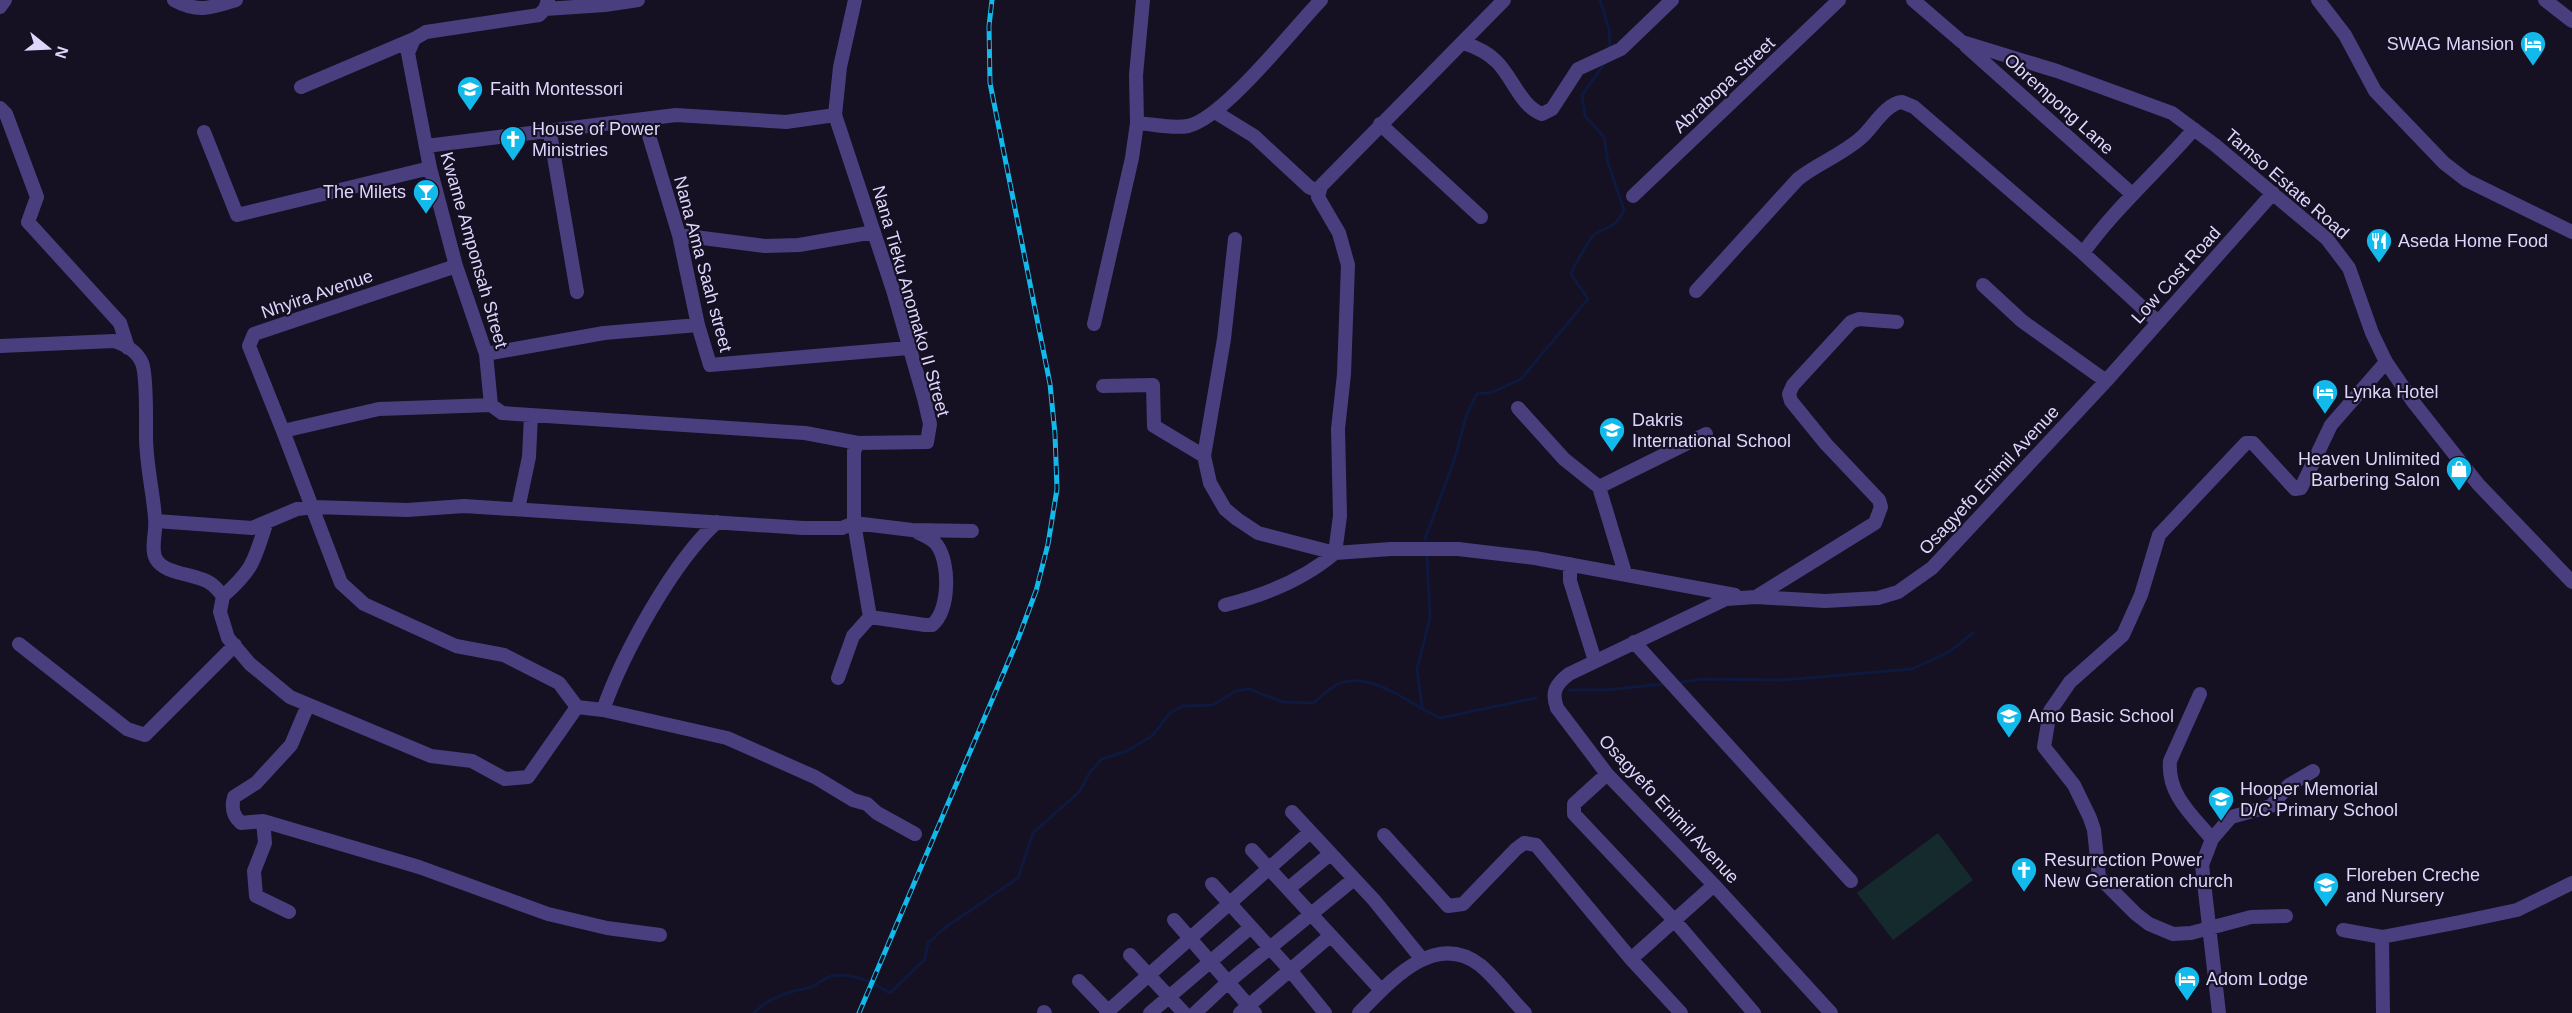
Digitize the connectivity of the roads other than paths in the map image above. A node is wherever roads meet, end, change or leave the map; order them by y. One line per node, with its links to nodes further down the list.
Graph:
1 (5, 0): 15 (street)
2 (174, 0): 3 (street)
3 (236, 0)
4 (638, 0): 14 (street)
5 (855, 0): 23 (street, Nana Tieku Anomako II Street)
6 (1143, 0): 25 (street)
7 (1321, 0): 22 (street)
8 (1504, 0): 19 (street)
9 (1672, 0): 19 (street)
10 (1839, 0): 35 (street, Abrabopa Street)
11 (1913, 0): 18 (street, Tamso Estate Road)
12 (2318, 0): 38 (street)
13 (2546, 0): 16 (street)
14 (547, 4): 17 (street)
15 (0, 7)
16 (2572, 21)
17 (414, 39): 20 (street); 30 (street, Kwame Amponsah Street)
18 (1962, 42): 27 (street, Tamso Estate Road); 34 (street, Obrempong Lane)
19 (1464, 43): 26 (street)
20 (301, 87)
21 (0, 108): 51 (street)
22 (1215, 112): 25 (street); 32 (street)
23 (835, 115): 24 (street); 37 (street, Nana Tieku Anomako II Street)
24 (644, 119): 29 (street); 39 (street, Nana Ama Saah street)
25 (1137, 123): 48 (street)
26 (1380, 124): 32 (street); 36 (street)
27 (2194, 129): 33 (street, Tamso Estate Road); 34 (street)
28 (204, 132): 31 (street)
29 (550, 133): 30 (street); 44 (street)
30 (426, 146): 31 (street, Kwame Amponsah Street)
31 (429, 168): 42 (street, Kwame Amponsah Street)
32 (1318, 191): 73 (street)
33 (2273, 193): 47 (street, Low Cost Road); 54 (street, Tamso Estate Road)
34 (2132, 194): 41 (street)
35 (1632, 196)
36 (1481, 217)
37 (874, 232): 39 (street); 52 (street, Nana Tieku Anomako II Street)
38 (2572, 232)
39 (680, 235): 49 (street, Nana Ama Saah street)
40 (1235, 239): 63 (street)
41 (2083, 253): 45 (street); 47 (street)
42 (456, 266): 53 (street, Kwame Amponsah Street); 60 (street, Nhyira Avenue)
43 (1983, 285): 55 (street)
44 (577, 291)
45 (1696, 291)
46 (1897, 322): 78 (street)
47 (2158, 322): 55 (street, Low Cost Road)
48 (1094, 324)
49 (699, 325): 52 (street, Nana Ama Saah street); 53 (street)
50 (0, 346): 51 (street)
51 (128, 348): 67 (street)
52 (908, 348): 62 (street, Nana Tieku Anomako II Street)
53 (486, 354): 57 (street, Kwame Amponsah Street)
54 (2386, 362): 76 (street, Tamso Estate Road); 114 (street)
55 (2106, 381): 78 (street, Osagyefo Enimil Avenue)
56 (1103, 386): 63 (street)
57 (491, 405): 59 (street); 60 (street)
58 (1518, 408): 64 (street)
59 (531, 415): 62 (street); 66 (street)
60 (283, 431): 65 (street, Nhyira Avenue)
61 (1706, 434): 64 (street)
62 (858, 442): 69 (street)
63 (1204, 456): 73 (street)
64 (1599, 487): 75 (street)
65 (314, 507): 66 (street); 70 (street); 88 (street, Nhyira Avenue)
66 (518, 508): 68 (street)
67 (156, 521): 70 (street); 77 (street)
68 (717, 522): 69 (street); 89 (street)
69 (854, 523): 71 (street); 80 (street)
70 (266, 524): 77 (street)
71 (912, 530): 72 (street); 80 (street)
72 (972, 531)
73 (1335, 553): 74 (street); 79 (street)
74 (1570, 564): 75 (street); 84 (street)
75 (1625, 573): 78 (street)
76 (2572, 582)
77 (223, 596): 83 (street)
78 (1749, 597): 81 (street, Osagyefo Enimil Avenue)
79 (1225, 605)
80 (870, 617): 85 (street)
81 (1634, 642): 84 (street, Osagyefo Enimil Avenue); 102 (street)
82 (19, 644): 83 (street)
83 (235, 645): 87 (street)
84 (1595, 661): 91 (street, Osagyefo Enimil Avenue)
85 (838, 678)
86 (2200, 694): 97 (street)
87 (308, 705): 88 (street); 93 (street)
88 (577, 707): 89 (street)
89 (603, 710): 95 (street)
90 (2313, 771): 97 (street)
91 (1607, 774): 105 (street, Osagyefo Enimil Avenue); 112 (street)
92 (1292, 812): 94 (street)
93 (263, 822): 108 (street); 116 (street)
94 (1310, 832): 99 (street); 100 (street)
95 (915, 834)
96 (1384, 835): 123 (street)
97 (2212, 839): 114 (street)
98 (1252, 850): 100 (street)
99 (1330, 854): 101 (street); 106 (street)
100 (1269, 868): 106 (street); 107 (street)
101 (1354, 879): 109 (street); 122 (street)
102 (1851, 881)
103 (2572, 883): 118 (street)
104 (1212, 884): 107 (street)
105 (1714, 885): 112 (street); 141 (street, Osagyefo Enimil Avenue)
106 (1288, 889): 109 (street)
107 (1230, 904): 113 (street); 119 (street)
108 (289, 912)
109 (1311, 914): 117 (street); 120 (street)
110 (2286, 916): 114 (street)
111 (1174, 920): 119 (street)
112 (1674, 920): 123 (street); 140 (street)
113 (1251, 927): 120 (street); 124 (street)
114 (2210, 928): 142 (street)
115 (2343, 930): 118 (street)
116 (660, 935)
117 (1330, 936): 125 (street); 129 (street)
118 (2382, 937): 143 (street)
119 (1191, 939): 124 (street); 126 (street)
120 (1270, 948): 125 (street); 128 (street)
121 (1131, 955): 126 (street)
122 (1421, 958): 129 (street); 138 (street)
123 (1631, 959): 139 (street)
124 (1209, 961): 128 (street); 130 (street)
125 (1290, 970): 131 (street); 136 (street)
126 (1149, 975): 130 (street); 132 (street)
127 (1078, 981): 132 (street)
128 (1228, 982): 131 (street); 135 (street)
129 (1382, 990): 137 (street)
130 (1169, 997): 133 (street); 134 (street)
131 (1248, 1010)
132 (1108, 1012)
133 (1150, 1013)
134 (1184, 1013)
135 (1195, 1013)
136 (1325, 1013)
137 (1359, 1013)
138 (1525, 1013)
139 (1681, 1013)
140 (1754, 1013)
141 (1831, 1013)
142 (2219, 1013)
143 (2383, 1013)

